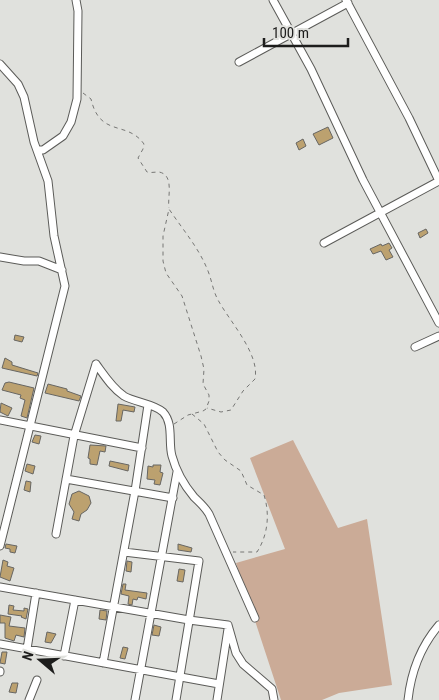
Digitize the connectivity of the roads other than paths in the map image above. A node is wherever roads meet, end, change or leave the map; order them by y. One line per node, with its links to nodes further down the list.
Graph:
1 (76, 0): 7 (street)
2 (274, 0): 4 (street)
3 (347, 2): 4 (street); 8 (street)
4 (291, 34): 5 (street); 8 (street)
5 (239, 62)
6 (0, 64): 7 (street)
7 (37, 150): 11 (street)
8 (380, 213): 9 (street); 12 (street)
9 (324, 243)
10 (0, 257): 11 (street)
11 (62, 270): 17 (street)
12 (439, 323)
13 (439, 336): 14 (street)
14 (414, 348)
15 (148, 405): 18 (street); 19 (street); 20 (street)
16 (0, 420): 17 (street)
17 (29, 427): 18 (street); 25 (street)
18 (74, 436): 19 (street); 21 (street)
19 (142, 448): 22 (street)
20 (177, 472): 23 (street); 33 (street)
21 (66, 479): 22 (street); 24 (street)
22 (135, 491): 23 (street); 26 (street)
23 (173, 498): 27 (street)
24 (56, 534)
25 (0, 546)
26 (124, 552): 27 (street); 31 (street)
27 (162, 556): 32 (street); 34 (street)
28 (0, 587): 29 (street)
29 (36, 593): 30 (street); 38 (street)
30 (75, 600): 31 (street); 39 (street)
31 (114, 607): 32 (street); 40 (street)
32 (151, 614): 34 (street); 41 (street)
33 (254, 618)
34 (189, 620): 35 (street); 42 (street)
35 (228, 625): 44 (street); 49 (street)
36 (439, 625): 50 (street)
37 (0, 644): 38 (street)
38 (27, 649): 39 (street)
39 (64, 656): 40 (street)
40 (103, 663): 41 (street)
41 (140, 670): 42 (street); 46 (street)
42 (180, 677): 44 (street); 47 (street)
43 (37, 680): 45 (street)
44 (220, 684): 48 (street)
45 (29, 700)
46 (135, 700)
47 (176, 700)
48 (217, 700)
49 (274, 700)
50 (408, 700)

